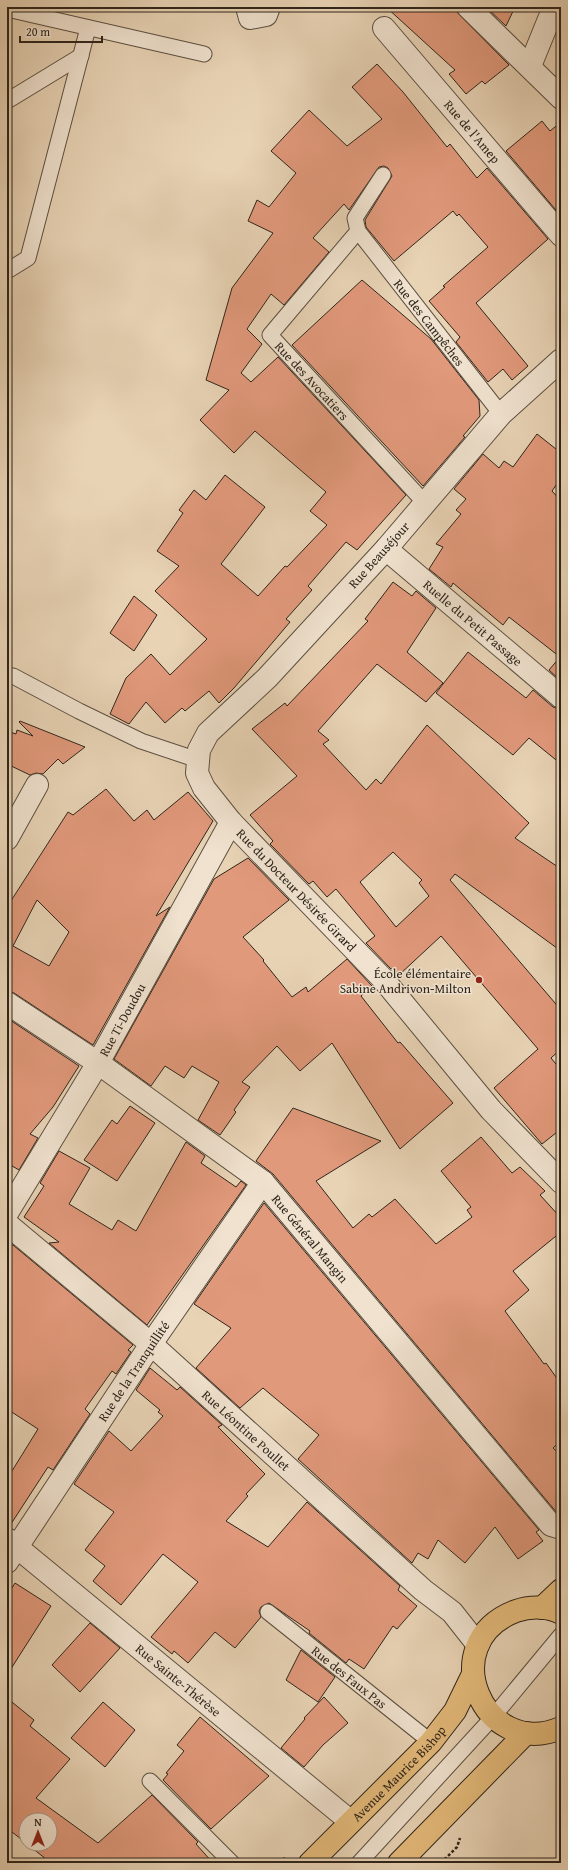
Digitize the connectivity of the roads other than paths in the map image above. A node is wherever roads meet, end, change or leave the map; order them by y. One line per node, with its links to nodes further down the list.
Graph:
1 (247, 7): 2 (street)
2 (269, 7)
3 (468, 7): 10 (street)
4 (554, 7): 10 (street)
5 (7, 9): 6 (lane)
6 (88, 28): 8 (lane); 9 (lane)
7 (384, 28): 15 (street, Rue de l'Amep)
8 (204, 54)
9 (81, 56): 12 (lane); 16 (lane)
10 (530, 66): 11 (street)
11 (561, 98)
12 (7, 101)
13 (383, 175): 14 (lane)
14 (358, 231): 18 (lane, Rue des Campêches); 19 (lane, Rue des Avocatiers)
15 (561, 235)
16 (7, 271)
17 (561, 360): 18 (street, Rue Beauséjour)
18 (501, 414): 19 (street, Rue Beauséjour)
19 (425, 503): 20 (street, Rue Beauséjour)
20 (386, 549): 22 (street, Ruelle du Petit Passage); 23 (street, Rue Beauséjour)
21 (13, 676): 23 (lane)
22 (561, 697)
23 (198, 755): 25 (street, Rue du Docteur Désirée Girard)
24 (37, 785): 26 (street)
25 (232, 822): 28 (street, Rue Ti-Doudou); 30 (street, Rue du Docteur Désirée Girard)
26 (7, 839)
27 (7, 1003): 28 (street, Rue Général Mangin)
28 (98, 1063): 29 (street, Rue Général Mangin); 31 (street, Rue Ti-Doudou)
29 (263, 1182): 33 (street, Rue de la Tranquillité); 34 (street, Rue Général Mangin)
30 (561, 1182)
31 (7, 1213)
32 (7, 1224): 33 (street, Rue Léontine Poullet)
33 (151, 1344): 35 (street, Rue de la Tranquillité); 40 (street, Rue Léontine Poullet)
34 (561, 1528)
35 (10, 1549): 47 (street, Rue Sainte-Thérèse)
36 (561, 1590): 37 (main road)
37 (551, 1610): 40 (main road)
38 (268, 1612): 45 (lane, Rue des Faux Pas)
39 (561, 1635): 42 (lane)
40 (478, 1645): 41 (main road)
41 (473, 1674): 42 (main road); 45 (main road, Avenue Maurice Bishop)
42 (492, 1717): 44 (main road); 50 (lane)
43 (561, 1728): 44 (main road)
44 (526, 1733): 51 (main road)
45 (431, 1742): 47 (main road, Avenue Maurice Bishop)
46 (150, 1781): 48 (lane)
47 (350, 1821): 49 (main road, Avenue Maurice Bishop)
48 (232, 1863)
49 (310, 1863)
50 (359, 1863)
51 (399, 1863)

